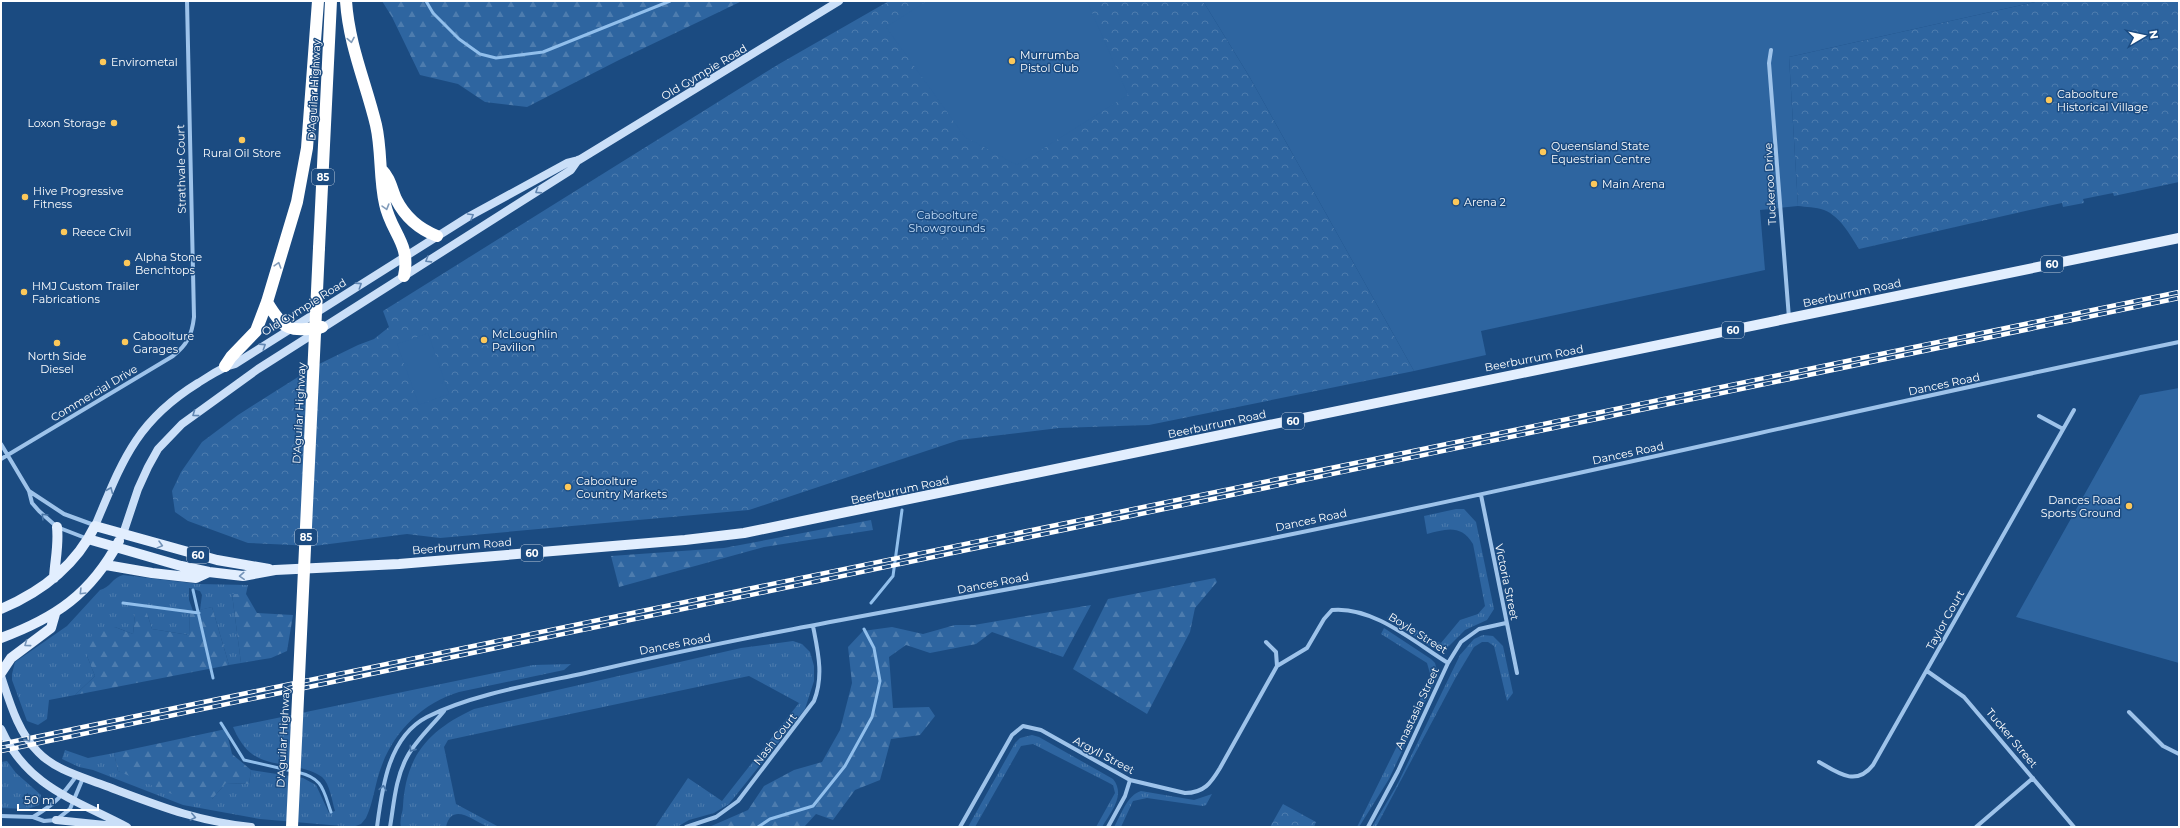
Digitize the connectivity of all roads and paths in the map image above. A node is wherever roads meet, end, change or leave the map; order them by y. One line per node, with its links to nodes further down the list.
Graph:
1 (187, 1): 17 (street, Strathvale Court)
2 (318, 1): 13 (highway, one-way to 2)
3 (331, 1): 65 (highway, D'Aguilar Highway / 85, bridge)
4 (346, 1): 8 (highway, one-way to 8)
5 (839, 1): 7 (main road, Old Gympie Road)
6 (1771, 50): 14 (street, Tuckeroo Drive)
7 (579, 160): 9 (main road, Old Gympie Road, one-way to 7); 12 (main road, Old Gympie Road, one-way to 12)
8 (381, 168): 9 (highway); 11 (highway, one-way to 11)
9 (437, 236): 11 (main road, Old Gympie Road)
10 (2179, 238): 14 (main road, Beerburrum Road / 60)
11 (406, 255): 12 (highway); 15 (main road, Old Gympie Road, one-way to 11)
12 (404, 276): 16 (main road, Old Gympie Road)
13 (267, 302): 15 (highway); 19 (highway)
14 (1788, 318): 34 (main road, Beerburrum Road / 60)
15 (291, 328): 16 (highway); 19 (main road, Old Gympie Road, one-way to 15)
16 (322, 328): 30 (main road, Old Gympie Road, one-way to 30)
17 (190, 337): 24 (street, Commercial Drive)
18 (2179, 342): 27 (street, Dances Road)
19 (225, 366): 28 (main road, Old Gympie Road, one-way to 19)
20 (2074, 410): 22 (street, Taylor Court)
21 (2039, 416): 22 (street)
22 (2063, 429): 46 (street, Taylor Court)
23 (1, 444): 24 (street)
24 (8, 455): 25 (street, Commercial Drive); 26 (street)
25 (1, 459)
26 (28, 492): 28 (street); 29 (street, one-way to 26)
27 (1481, 495): 40 (street, Victoria Street); 41 (street, Dances Road)
28 (95, 526): 30 (main road, Beerburrum Road / 60); 31 (main road)
29 (57, 527): 31 (street); 36 (main road)
30 (123, 534): 32 (main road); 34 (main road, Beerburrum Road / 60, one-way to 34)
31 (88, 539): 32 (main road, Beerburrum Road / 60); 36 (main road)
32 (116, 547): 33 (main road); 35 (main road, Beerburrum Road / 60)
33 (106, 565): 35 (main road, 60); 39 (main road, one-way to 39)
34 (275, 570): 35 (main road, Beerburrum Road / 60, one-way to 35)
35 (209, 572)
36 (54, 578): 37 (main road)
37 (1, 609)
38 (1332, 610): 44 (street, Boyle Street); 45 (street, Argyll Street)
39 (55, 614): 42 (main road); 48 (main road, one-way to 48)
40 (1506, 623): 44 (street, Anastasia Street); 47 (street, Victoria Street)
41 (813, 626): 50 (street, Dances Road); 68 (street, Nash Court)
42 (1, 638)
43 (1266, 642): 45 (street)
44 (1448, 662): 71 (street, Anastasia Street)
45 (1277, 666): 57 (street, Argyll Street)
46 (1926, 671): 54 (street, Taylor Court); 56 (street, Tucker Street)
47 (1517, 672)
48 (1, 673)
49 (1, 676): 55 (main road, one-way to 55)
50 (446, 710): 66 (street, Dances Road, one-way to 50); 67 (street, Dances Road, one-way to 67)
51 (2129, 712): 53 (street)
52 (1, 729): 58 (main road)
53 (2179, 754)
54 (1819, 762)
55 (80, 776): 58 (street); 59 (street); 64 (main road, one-way to 64)
56 (2033, 778): 72 (street); 73 (street, Tucker Street)
57 (1130, 780): 69 (street, Argyll Street); 70 (street)
58 (63, 795): 59 (main road); 61 (street)
59 (74, 800): 62 (street); 63 (main road)
60 (1, 816): 61 (street)
61 (33, 817): 62 (street)
62 (56, 820): 63 (main road)
63 (123, 825)
64 (251, 827)
65 (292, 827)
66 (377, 827)
67 (390, 827)
68 (686, 827)
69 (960, 827)
70 (1108, 827)
71 (1368, 827)
72 (1976, 827)
73 (2074, 827)

